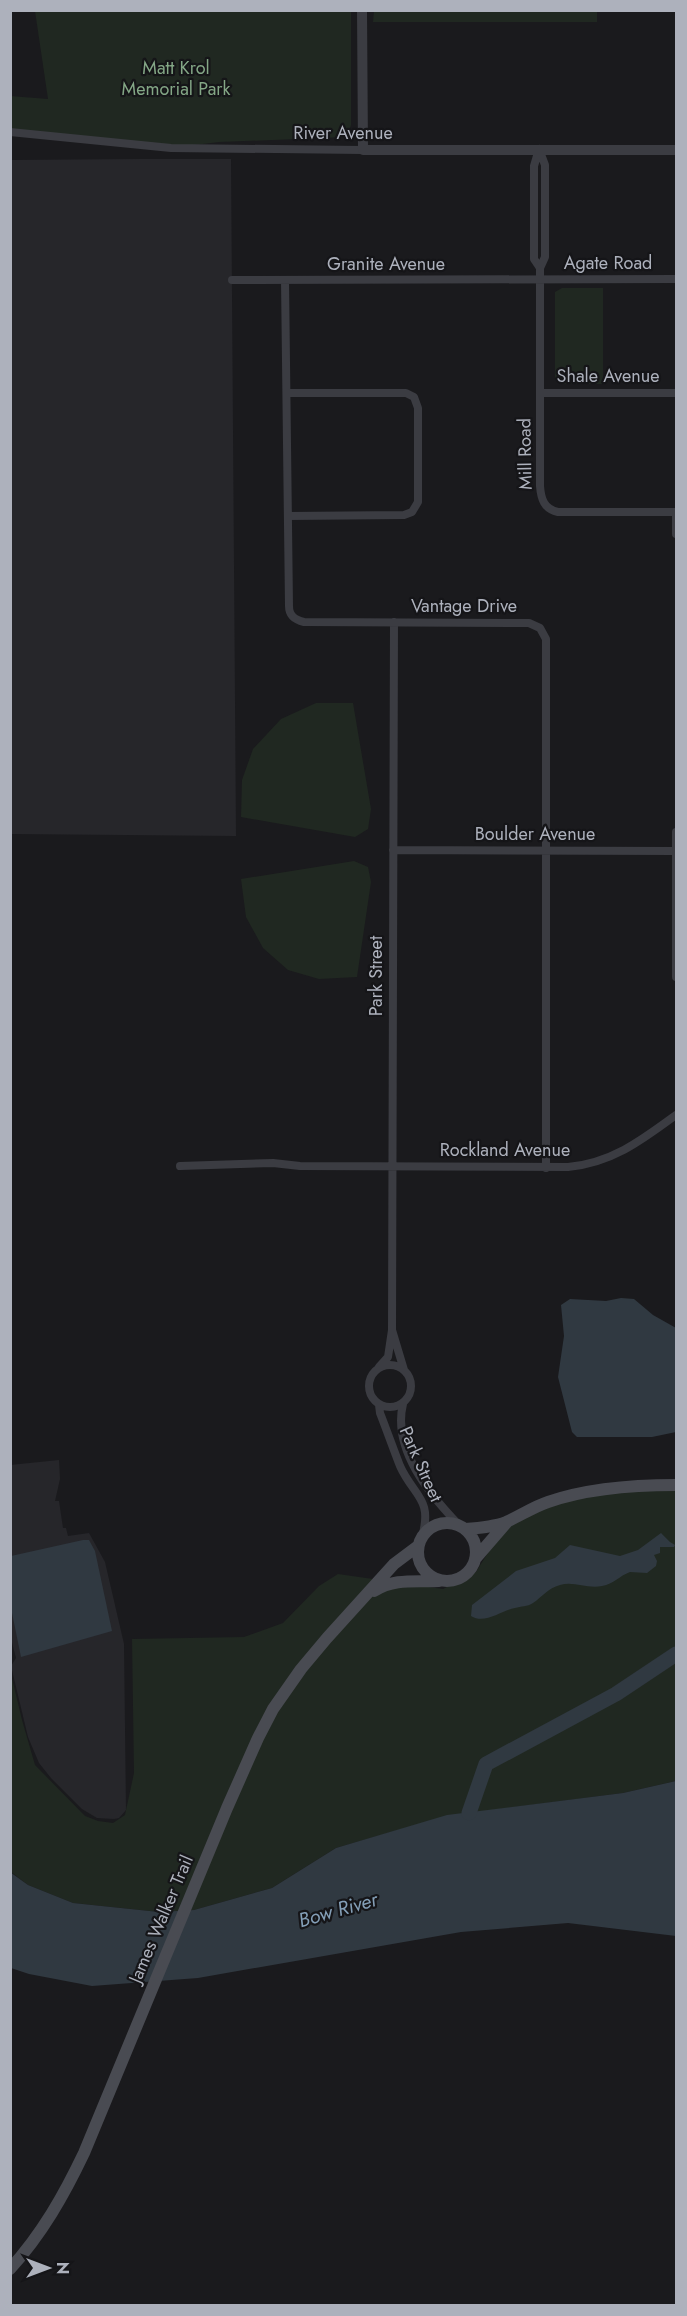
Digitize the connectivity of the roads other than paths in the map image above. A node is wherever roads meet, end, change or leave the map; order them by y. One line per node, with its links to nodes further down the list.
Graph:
1 (362, 10): 4 (street)
2 (10, 132): 4 (street, River Avenue)
3 (539, 149): 4 (street, River Avenue); 5 (street, River Avenue); 9 (street, Mill Road)
4 (363, 150)
5 (676, 150)
6 (676, 279): 9 (street, Agate Road)
7 (232, 280): 8 (street, Granite Avenue)
8 (285, 280): 9 (street, Granite Avenue); 10 (street, Vantage Drive)
9 (540, 280): 11 (street, Mill Road)
10 (287, 393): 14 (street, Vantage Drive); 14 (street)
11 (540, 393): 12 (street, Shale Avenue); 13 (street, Mill Road)
12 (676, 393)
13 (676, 512): 15 (street)
14 (288, 516): 16 (street, Vantage Drive)
15 (676, 534)
16 (394, 622): 18 (street, Park Street); 19 (street, Vantage Drive)
17 (676, 832): 20 (street)
18 (393, 850): 19 (street, Boulder Avenue); 24 (street, Park Street)
19 (547, 850): 20 (street, Boulder Avenue); 25 (street, Vantage Drive)
20 (676, 851): 21 (street)
21 (676, 977)
22 (676, 1115): 25 (street, Rockland Avenue)
23 (180, 1166): 24 (street, Rockland Avenue)
24 (391, 1167): 25 (street, Rockland Avenue); 26 (street, Park Street)
25 (546, 1168)
26 (392, 1330): 27 (street, Park Street); 28 (street, Park Street)
27 (378, 1368): 28 (street); 30 (street)
28 (404, 1370): 29 (street)
29 (403, 1404): 30 (street); 33 (street, Park Street)
30 (379, 1405): 34 (street, Park Street)
31 (676, 1485): 32 (main road)
32 (507, 1522): 33 (main road); 35 (main road)
33 (462, 1527): 34 (main road); 35 (main road)
34 (420, 1542): 36 (main road); 37 (main road, James Walker Trail)
35 (475, 1559): 36 (main road)
36 (443, 1581): 37 (main road, James Walker Trail)
37 (366, 1597): 38 (main road, James Walker Trail)
38 (10, 2269)

